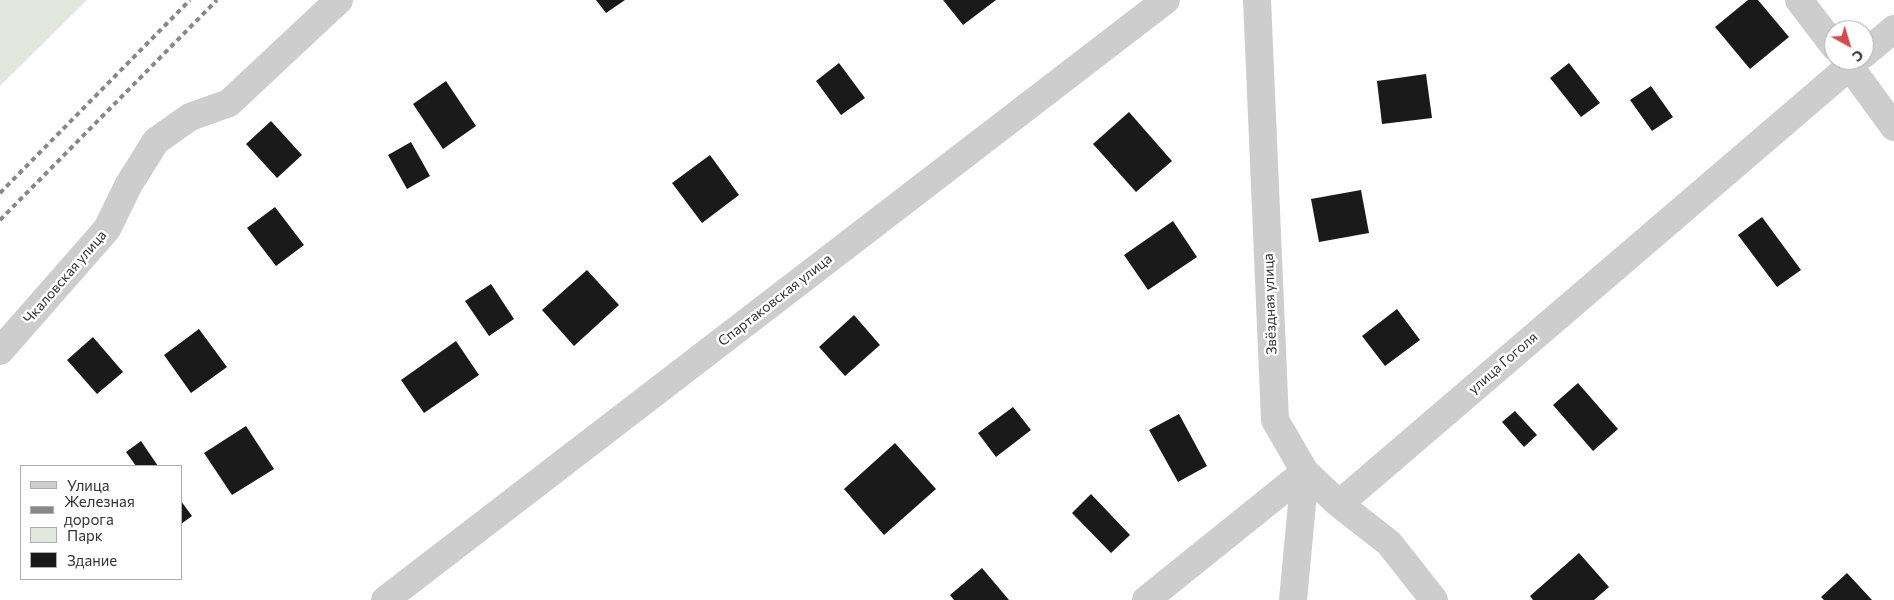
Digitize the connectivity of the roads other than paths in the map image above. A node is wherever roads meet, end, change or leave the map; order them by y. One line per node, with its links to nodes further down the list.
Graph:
1 (339, 0): 11 (street, Чкаловская улица)
2 (1166, 0): 14 (street, Спартаковская улица)
3 (1257, 0): 12 (street, Звёздная улица)
4 (1799, 0): 5 (street)
5 (1824, 28)
6 (1894, 28): 7 (street, улица Гоголя)
7 (1874, 41)
8 (1835, 70): 13 (street, улица Гоголя)
9 (1858, 70): 10 (street)
10 (1894, 127)
11 (0, 351)
12 (1305, 472): 13 (street); 15 (street); 16 (street)
13 (1338, 504): 17 (street)
14 (384, 600)
15 (1146, 600)
16 (1293, 600)
17 (1434, 600)

